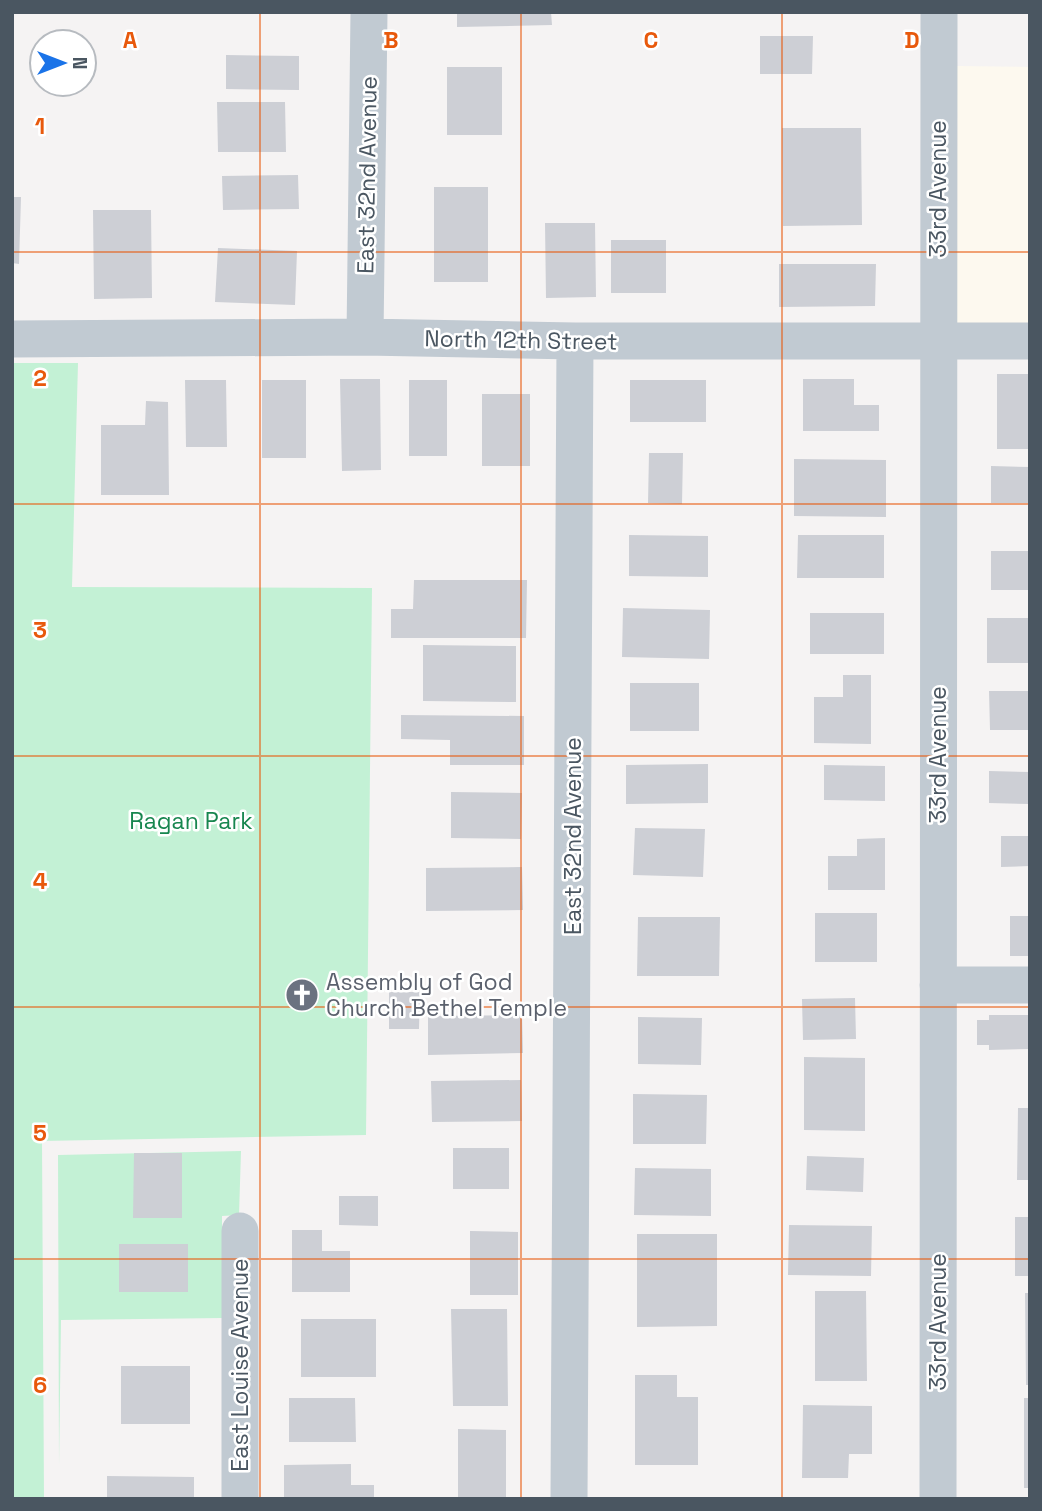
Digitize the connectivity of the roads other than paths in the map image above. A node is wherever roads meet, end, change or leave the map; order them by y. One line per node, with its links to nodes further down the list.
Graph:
1 (369, 12): 3 (street, East 32nd Avenue)
2 (939, 12): 7 (street, 33rd Avenue)
3 (365, 337): 4 (street, North 12th Street); 5 (street, North 12th Street)
4 (12, 340)
5 (575, 341): 7 (street, North 12th Street); 12 (street, East 32nd Avenue)
6 (1030, 341): 7 (street, North 12th Street)
7 (938, 343): 8 (street, 33rd Avenue)
8 (937, 985): 9 (street); 13 (street, 33rd Avenue)
9 (1030, 985)
10 (240, 1231): 11 (street, East Louise Avenue)
11 (240, 1499)
12 (569, 1499)
13 (937, 1499)

